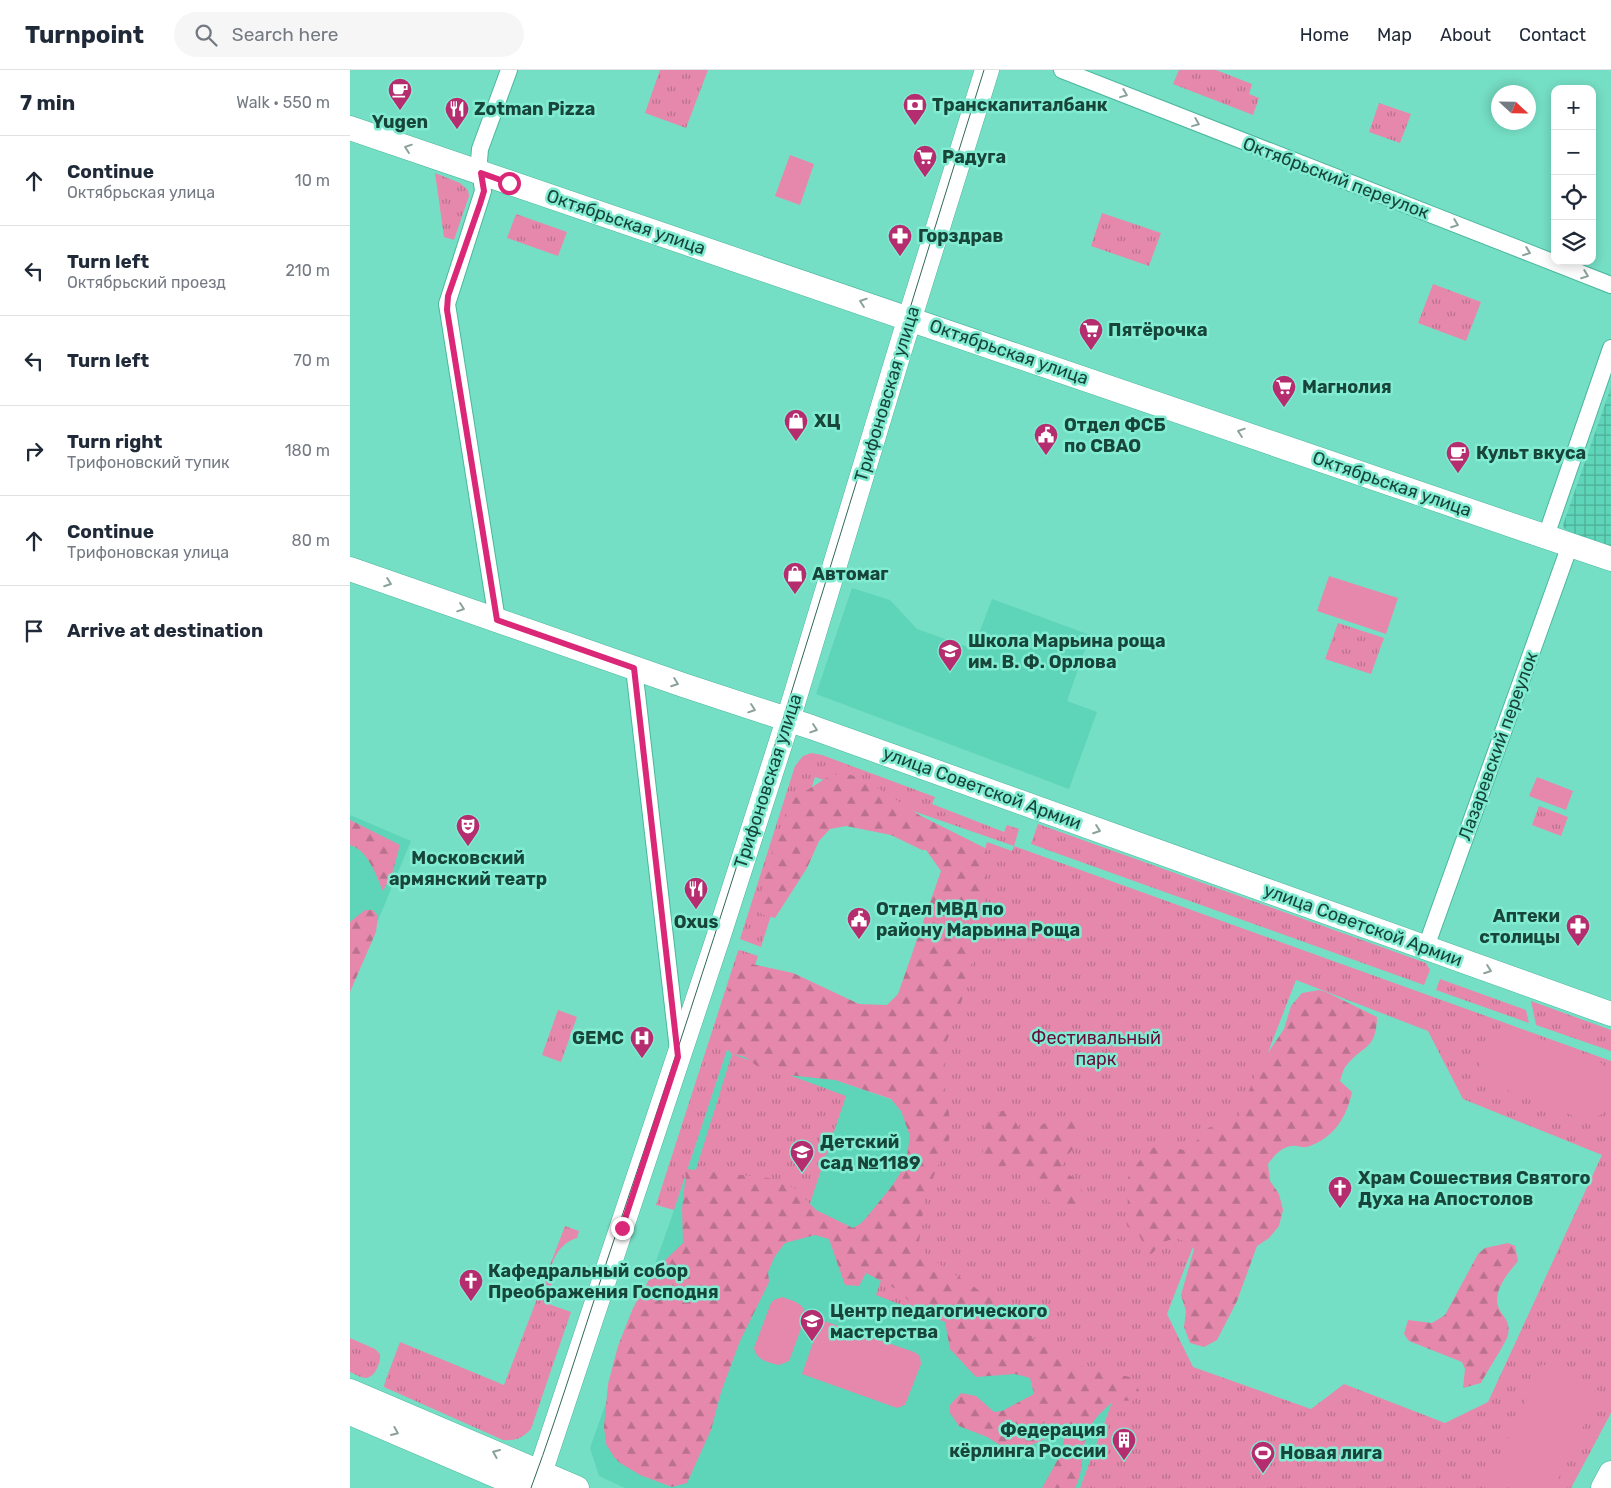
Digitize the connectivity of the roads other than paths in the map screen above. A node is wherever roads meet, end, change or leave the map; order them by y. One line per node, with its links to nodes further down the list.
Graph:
1 (509, 70): 5 (street)
2 (987, 70): 7 (street, Трифоновская улица)
3 (1062, 70): 6 (street, Октябрьский переулок, one-way to 6)
4 (350, 128): 5 (street, Октябрьская улица, one-way to 4)
5 (481, 173): 7 (street, Октябрьская улица, one-way to 5); 13 (street)
6 (1611, 285)
7 (910, 318): 9 (street, Октябрьская улица, one-way to 7); 15 (street, Трифоновская улица)
8 (1611, 348): 9 (street)
9 (1546, 536): 10 (street, Октябрьская улица)
10 (1570, 545): 11 (street, Октябрьская улица); 16 (street, Лазаревский переулок)
11 (1611, 559)
12 (350, 569): 13 (street, улица Советской Армии, one-way to 13)
13 (497, 620): 14 (street, улица Советской Армии)
14 (634, 668): 15 (street, улица Советской Армии, one-way to 15); 18 (street)
15 (788, 720): 16 (street, улица Советской Армии, one-way to 16); 18 (street, Трифоновская улица)
16 (1426, 947): 17 (street, улица Советской Армии, one-way to 17)
17 (1611, 1014)
18 (678, 1057): 22 (street, Трифоновская улица)
19 (350, 1391): 22 (street, one-way to 19)
20 (350, 1413): 22 (street, one-way to 22)
21 (1611, 1473): 24 (street)
22 (533, 1483): 23 (street)
23 (577, 1488)
24 (1603, 1488)

